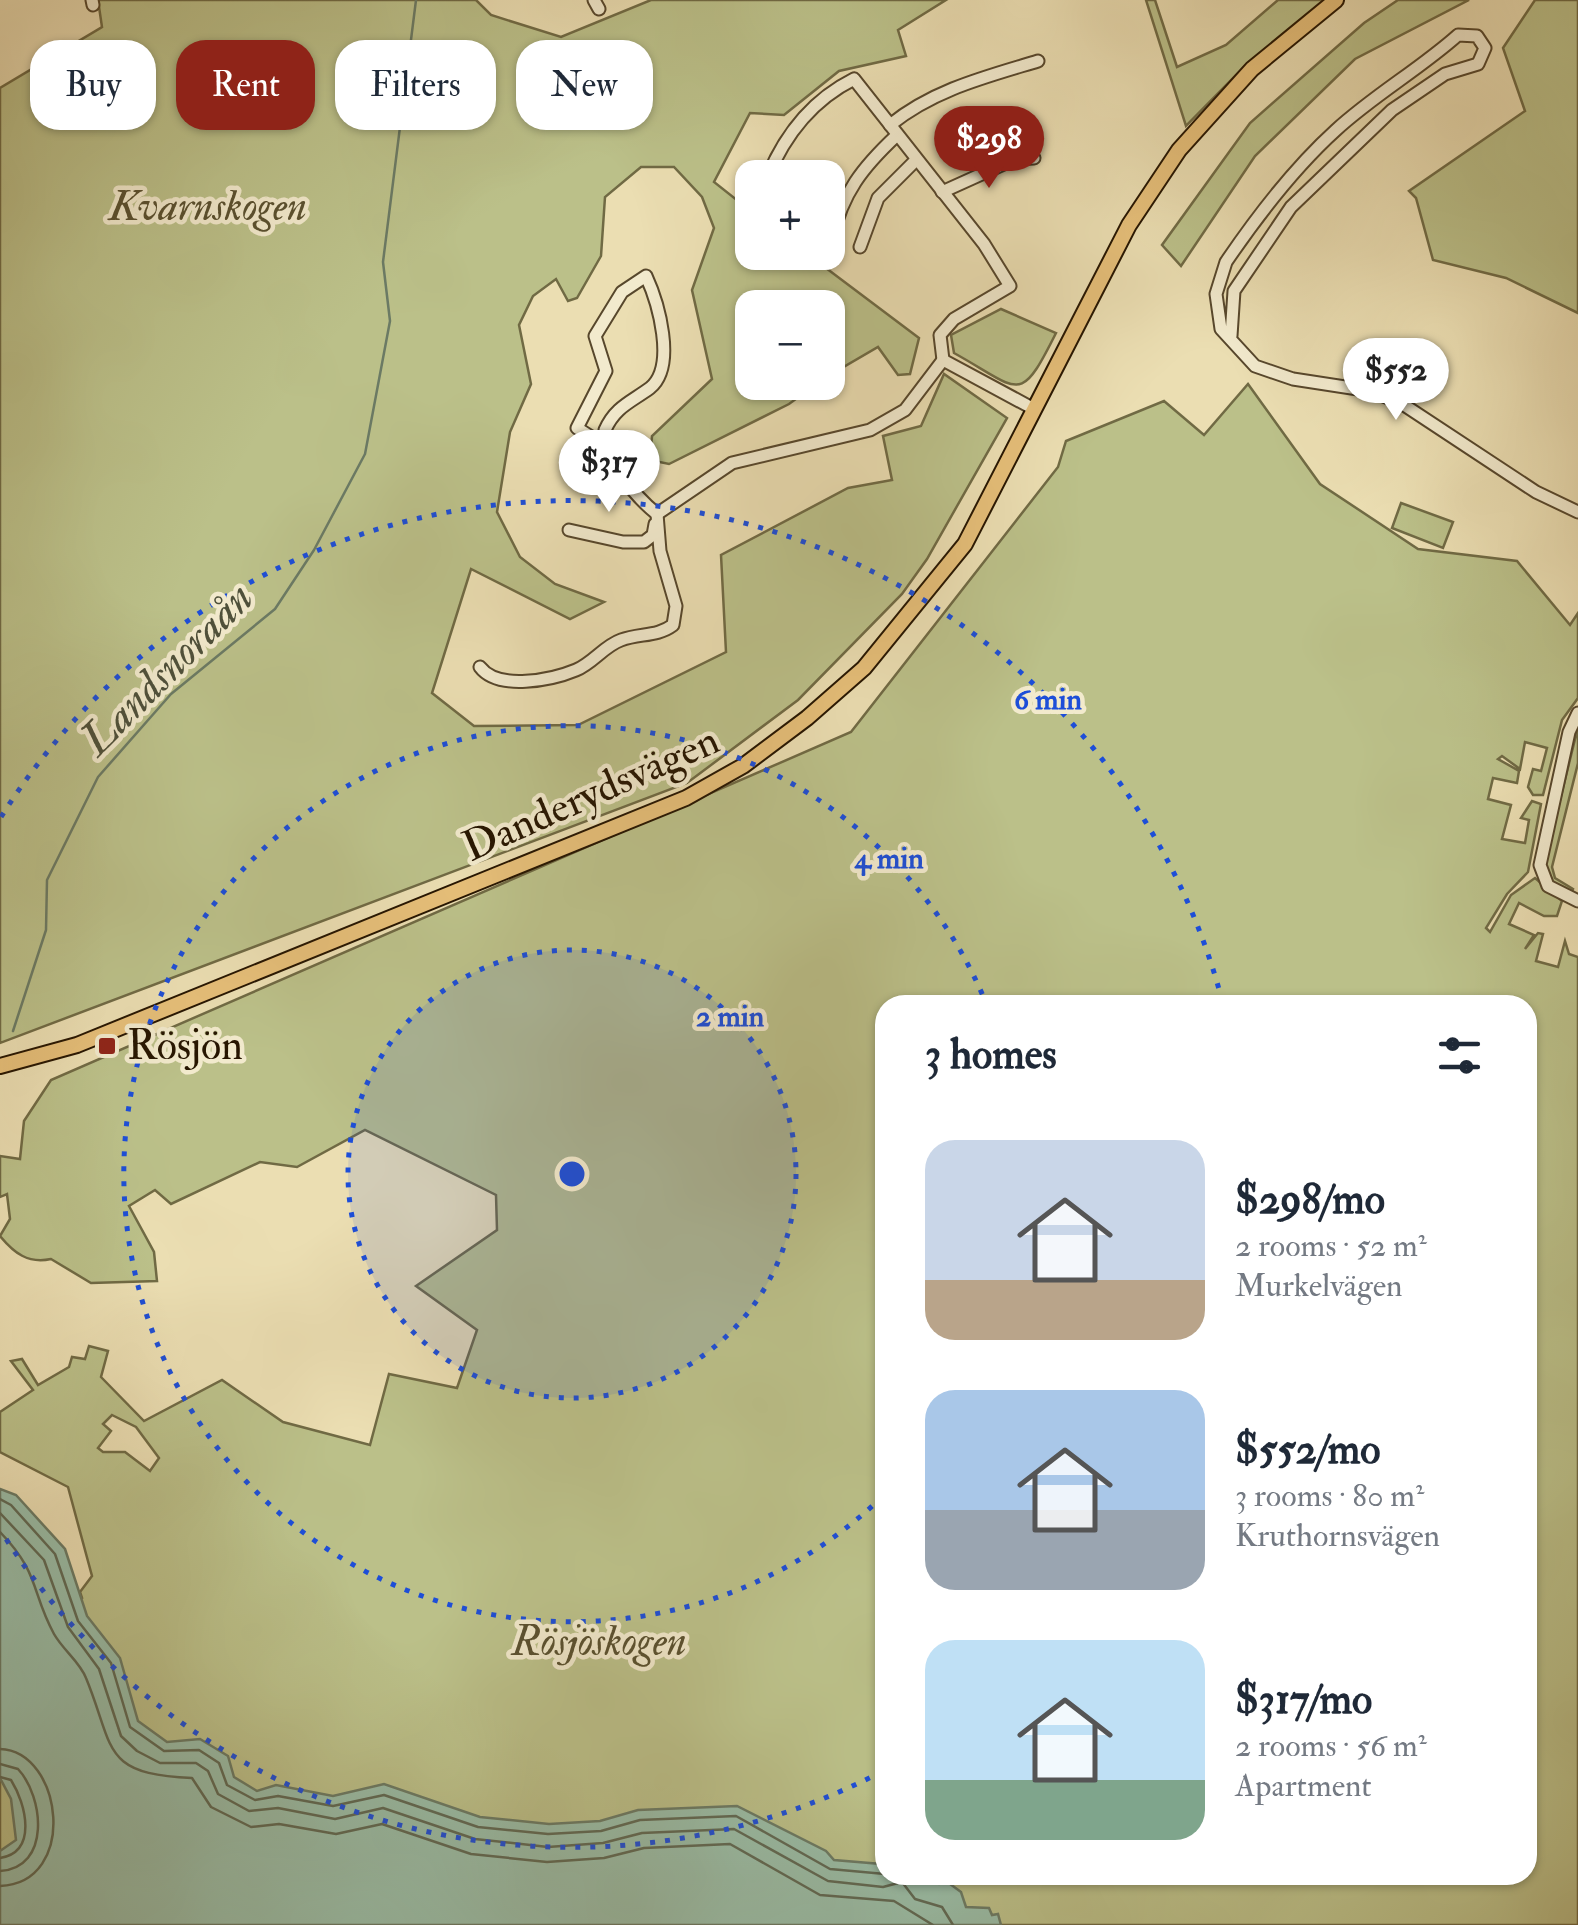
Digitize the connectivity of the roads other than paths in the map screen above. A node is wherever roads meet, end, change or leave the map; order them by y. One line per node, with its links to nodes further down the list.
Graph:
1 (1336, 0): 12 (main road, Danderydsvägen)
2 (1038, 61): 3 (street)
3 (893, 130): 5 (street); 6 (street); 8 (street)
4 (1034, 158): 7 (street)
5 (774, 160)
6 (916, 160): 7 (street); 9 (street)
7 (942, 192): 11 (street)
8 (845, 205)
9 (860, 246)
10 (1231, 336): 10 (street); 14 (street)
11 (943, 360): 12 (street); 15 (street)
12 (1034, 409): 20 (main road, Danderydsvägen)
13 (608, 447): 13 (street); 15 (street)
14 (1578, 512)
15 (656, 514): 16 (street); 17 (street)
16 (569, 530)
17 (480, 667)
18 (1578, 713): 19 (street)
19 (1578, 901)
20 (0, 1066)

